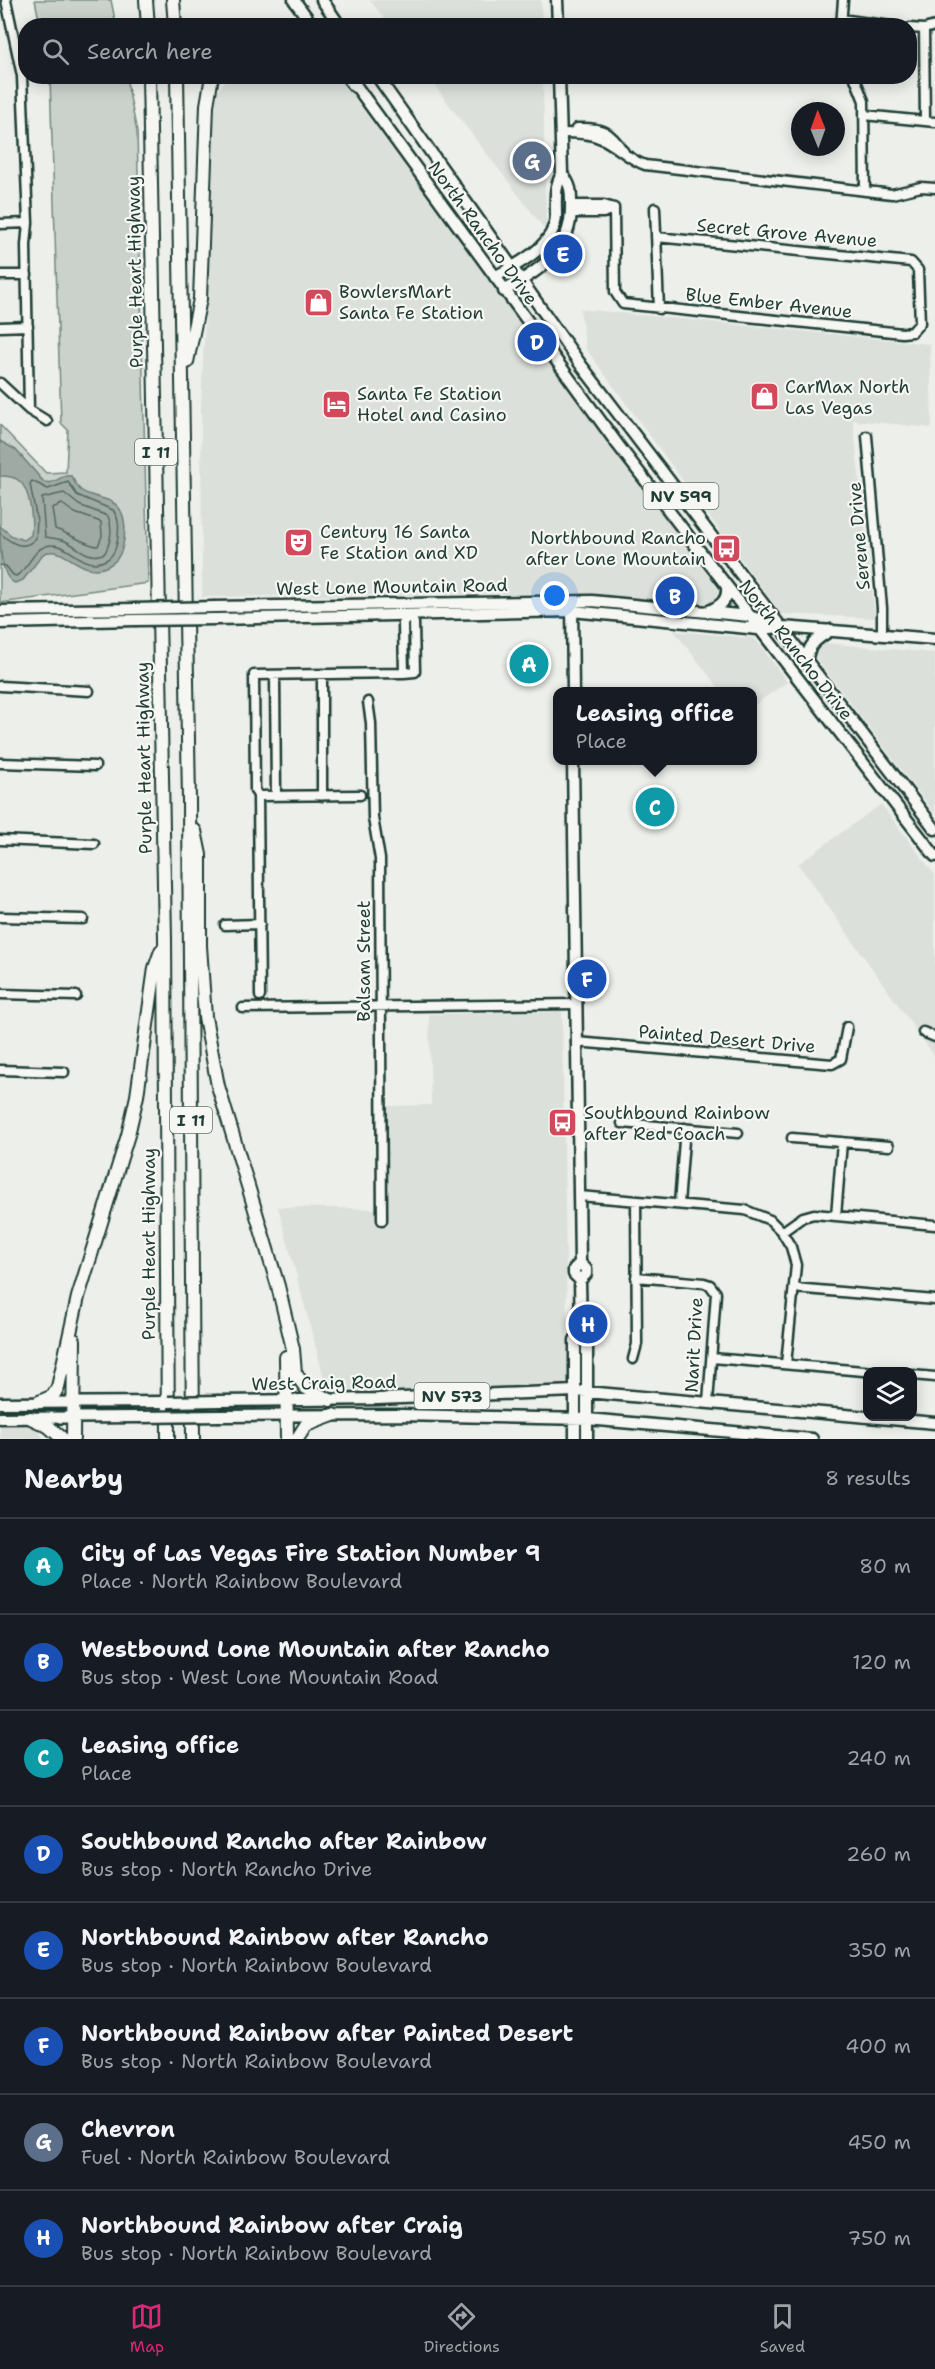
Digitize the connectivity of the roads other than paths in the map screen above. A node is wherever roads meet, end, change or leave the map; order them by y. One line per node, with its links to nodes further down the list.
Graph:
1 (6, 0): 17 (street)
2 (146, 0): 8 (highway)
3 (173, 0): 9 (highway)
4 (294, 0): 10 (main road)
5 (322, 0): 11 (main road)
6 (557, 0): 12 (main road)
7 (843, 0): 13 (street)
8 (147, 18)
9 (174, 18)
10 (307, 18)
11 (334, 18)
12 (558, 18)
13 (841, 18)
14 (935, 26): 16 (street)
15 (917, 29): 16 (street)
16 (924, 29): 27 (street)
17 (18, 57)
18 (22, 84): 36 (street)
19 (149, 84): 92 (highway, Purple Heart Highway / I 11)
20 (177, 84): 49 (highway, I 11)
21 (211, 84): 49 (highway)
22 (353, 84): 41 (main road, North Rancho Drive / NV 599)
23 (383, 84): 38 (main road, North Rancho Drive / NV 599)
24 (559, 84): 29 (main road)
25 (857, 84): 26 (street)
26 (864, 115): 27 (street); 32 (street)
27 (925, 120): 28 (street)
28 (935, 122)
29 (561, 133): 30 (main road); 32 (street)
30 (562, 174): 34 (main road); 38 (main road)
31 (935, 188): 32 (street)
32 (865, 191)
33 (655, 208): 37 (street)
34 (571, 209): 42 (main road); 44 (street, Blue Ember Avenue)
35 (0, 224): 36 (street)
36 (28, 224): 40 (street)
37 (656, 237): 44 (street); 47 (street, Secret Grove Avenue)
38 (512, 267): 41 (main road); 42 (main road, North Rancho Drive / NV 599)
39 (0, 275): 40 (street)
40 (27, 275): 45 (street)
41 (495, 277): 43 (main road, North Rancho Drive / NV 599)
42 (522, 280): 43 (main road); 53 (main road, North Rancho Drive / NV 599)
43 (504, 291): 54 (main road, North Rancho Drive / NV 599)
44 (659, 309): 47 (street, Blue Ember Avenue)
45 (28, 326): 46 (street); 50 (street)
46 (0, 327)
47 (915, 330)
48 (0, 382): 50 (street)
49 (183, 384): 83 (highway, I 11)
50 (29, 410): 51 (street)
51 (47, 421)
52 (867, 436): 66 (street, Serene Drive)
53 (658, 465): 54 (main road); 63 (main road, North Rancho Drive / NV 599)
54 (638, 472): 55 (main road, North Rancho Drive / NV 599)
55 (727, 588): 59 (main road); 61 (main road, North Rancho Drive / NV 599)
56 (572, 606): 57 (main road, West Lone Mountain Road); 59 (main road, West Lone Mountain Road); 64 (main road, West Lone Mountain Road); 73 (main road)
57 (409, 609): 60 (main road, West Lone Mountain Road, bridge); 69 (street); 69 (street)
58 (0, 611): 60 (main road, West Lone Mountain Road)
59 (708, 612): 61 (main road, West Lone Mountain Road)
60 (135, 614): 62 (main road, West Lone Mountain Road)
61 (749, 616): 63 (main road, West Lone Mountain Road); 64 (main road, North Rancho Drive / NV 599)
62 (0, 623)
63 (782, 627): 64 (main road, West Lone Mountain Road); 65 (main road, West Lone Mountain Road); 68 (main road, North Rancho Drive / NV 599)
64 (758, 629): 87 (main road, North Rancho Drive / NV 599)
65 (831, 630): 66 (main road, West Lone Mountain Road); 68 (main road)
66 (882, 634): 67 (main road, West Lone Mountain Road)
67 (935, 639)
68 (807, 660): 84 (main road, North Rancho Drive / NV 599)
69 (404, 673): 70 (street)
70 (322, 674): 71 (street); 82 (street)
71 (274, 675): 80 (street); 81 (street)
72 (0, 686): 74 (street)
73 (573, 687)
74 (89, 691)
75 (368, 702): 97 (street, Balsam Street)
76 (0, 763): 78 (street)
77 (573, 765): 96 (main road)
78 (95, 766)
79 (360, 795): 82 (street)
80 (258, 796): 81 (street); 90 (street)
81 (276, 796): 82 (street)
82 (322, 796)
83 (189, 801): 122 (highway); 149 (highway, I 11)
84 (935, 829)
85 (0, 840): 86 (street)
86 (94, 844)
87 (935, 856)
88 (0, 917): 89 (street)
89 (83, 919)
90 (260, 924): 91 (street); 95 (street)
91 (225, 925)
92 (165, 938): 120 (highway); 148 (highway, Purple Heart Highway / I 11)
93 (0, 994): 94 (street)
94 (76, 996)
95 (260, 996)
96 (576, 1004): 97 (street); 102 (main road)
97 (381, 1007): 98 (street); 115 (street, Balsam Street)
98 (243, 1008)
99 (847, 1027): 102 (street, Painted Desert Drive)
100 (923, 1032): 101 (street)
101 (935, 1037)
102 (576, 1042): 111 (main road)
103 (0, 1070): 104 (street)
104 (64, 1072)
105 (622, 1123): 106 (street)
106 (685, 1128): 107 (street); 113 (street)
107 (738, 1132)
108 (792, 1138): 109 (street)
109 (842, 1142): 110 (street); 114 (street)
110 (889, 1146)
111 (579, 1196): 112 (street); 123 (main road)
112 (636, 1201): 113 (street); 118 (street)
113 (679, 1204): 117 (street)
114 (836, 1216): 116 (street); 117 (street)
115 (382, 1220)
116 (935, 1226)
117 (782, 1232): 119 (street)
118 (636, 1277): 124 (street, Narit Drive); 125 (street)
119 (794, 1288): 121 (street); 126 (street)
120 (78, 1297): 134 (highway); 136 (highway)
121 (935, 1300)
122 (286, 1326): 132 (highway); 133 (highway)
123 (581, 1331): 130 (main road); 131 (main road)
124 (712, 1358): 126 (street); 137 (street, Narit Drive)
125 (633, 1359)
126 (786, 1364): 127 (street)
127 (863, 1370)
128 (917, 1375): 129 (street)
129 (935, 1377)
130 (575, 1391): 131 (main road, West Craig Road / NV 573); 132 (main road, West Craig Road / NV 573); 143 (main road)
131 (586, 1392): 137 (main road, West Craig Road / NV 573); 144 (main road)
132 (330, 1400): 133 (main road, West Craig Road / NV 573)
133 (287, 1401): 136 (main road, West Craig Road / NV 573, bridge); 138 (highway)
134 (39, 1402): 135 (main road, West Craig Road); 136 (main road, West Craig Road)
135 (0, 1403)
136 (73, 1403): 140 (highway)
137 (708, 1403): 145 (main road, West Craig Road / NV 573)
138 (287, 1415): 139 (main road, West Craig Road / NV 573); 140 (main road, West Craig Road / NV 573, bridge); 150 (highway)
139 (333, 1415): 143 (main road, West Craig Road / NV 573); 151 (highway)
140 (73, 1417): 142 (main road, West Craig Road); 147 (highway)
141 (0, 1418): 142 (main road, West Craig Road)
142 (31, 1418): 146 (highway)
143 (575, 1419): 144 (main road, West Craig Road / NV 573); 152 (main road)
144 (587, 1419): 153 (main road); 154 (main road, West Craig Road / NV 573)
145 (935, 1423)
146 (63, 1439)
147 (73, 1439)
148 (168, 1439)
149 (193, 1439)
150 (287, 1439)
151 (297, 1439)
152 (575, 1439)
153 (587, 1439)
154 (812, 1439)

